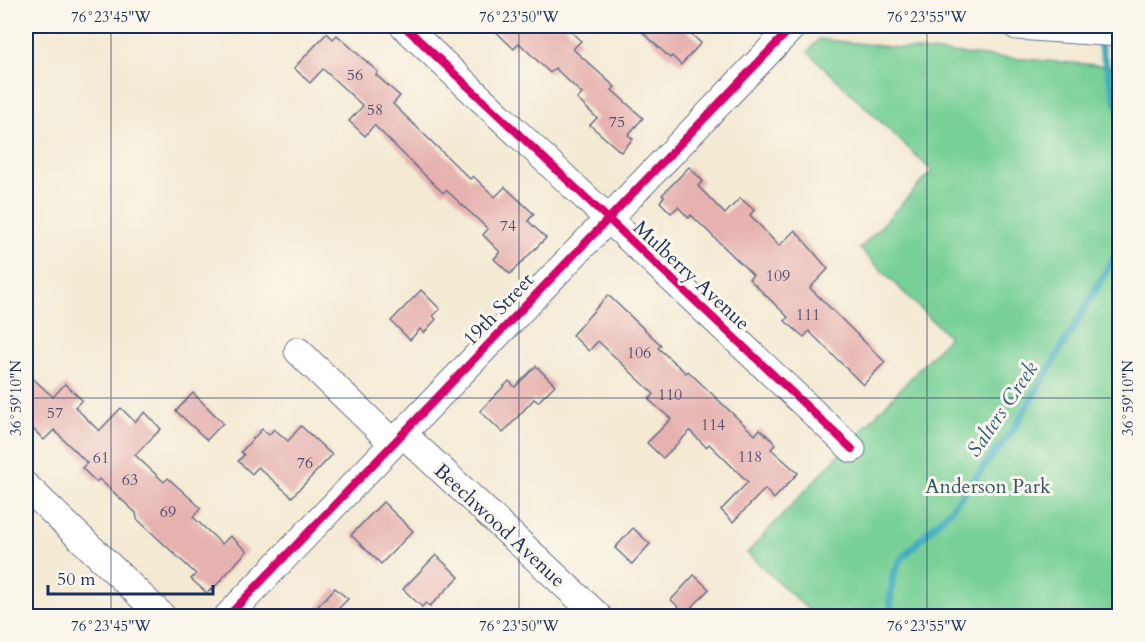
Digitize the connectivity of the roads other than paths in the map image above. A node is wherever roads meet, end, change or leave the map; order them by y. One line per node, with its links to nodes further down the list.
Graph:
1 (404, 26): 5 (street, Mulberry Avenue)
2 (793, 26): 5 (street, 19th Street)
3 (1017, 26): 4 (street)
4 (1119, 33)
5 (608, 218): 7 (street, 19th Street); 8 (street, Mulberry Avenue)
6 (298, 351): 7 (street, Beechwood Avenue)
7 (398, 438): 11 (street, 19th Street); 12 (street, Beechwood Avenue)
8 (852, 449)
9 (26, 486): 10 (street)
10 (162, 616)
11 (228, 616)
12 (598, 616)

